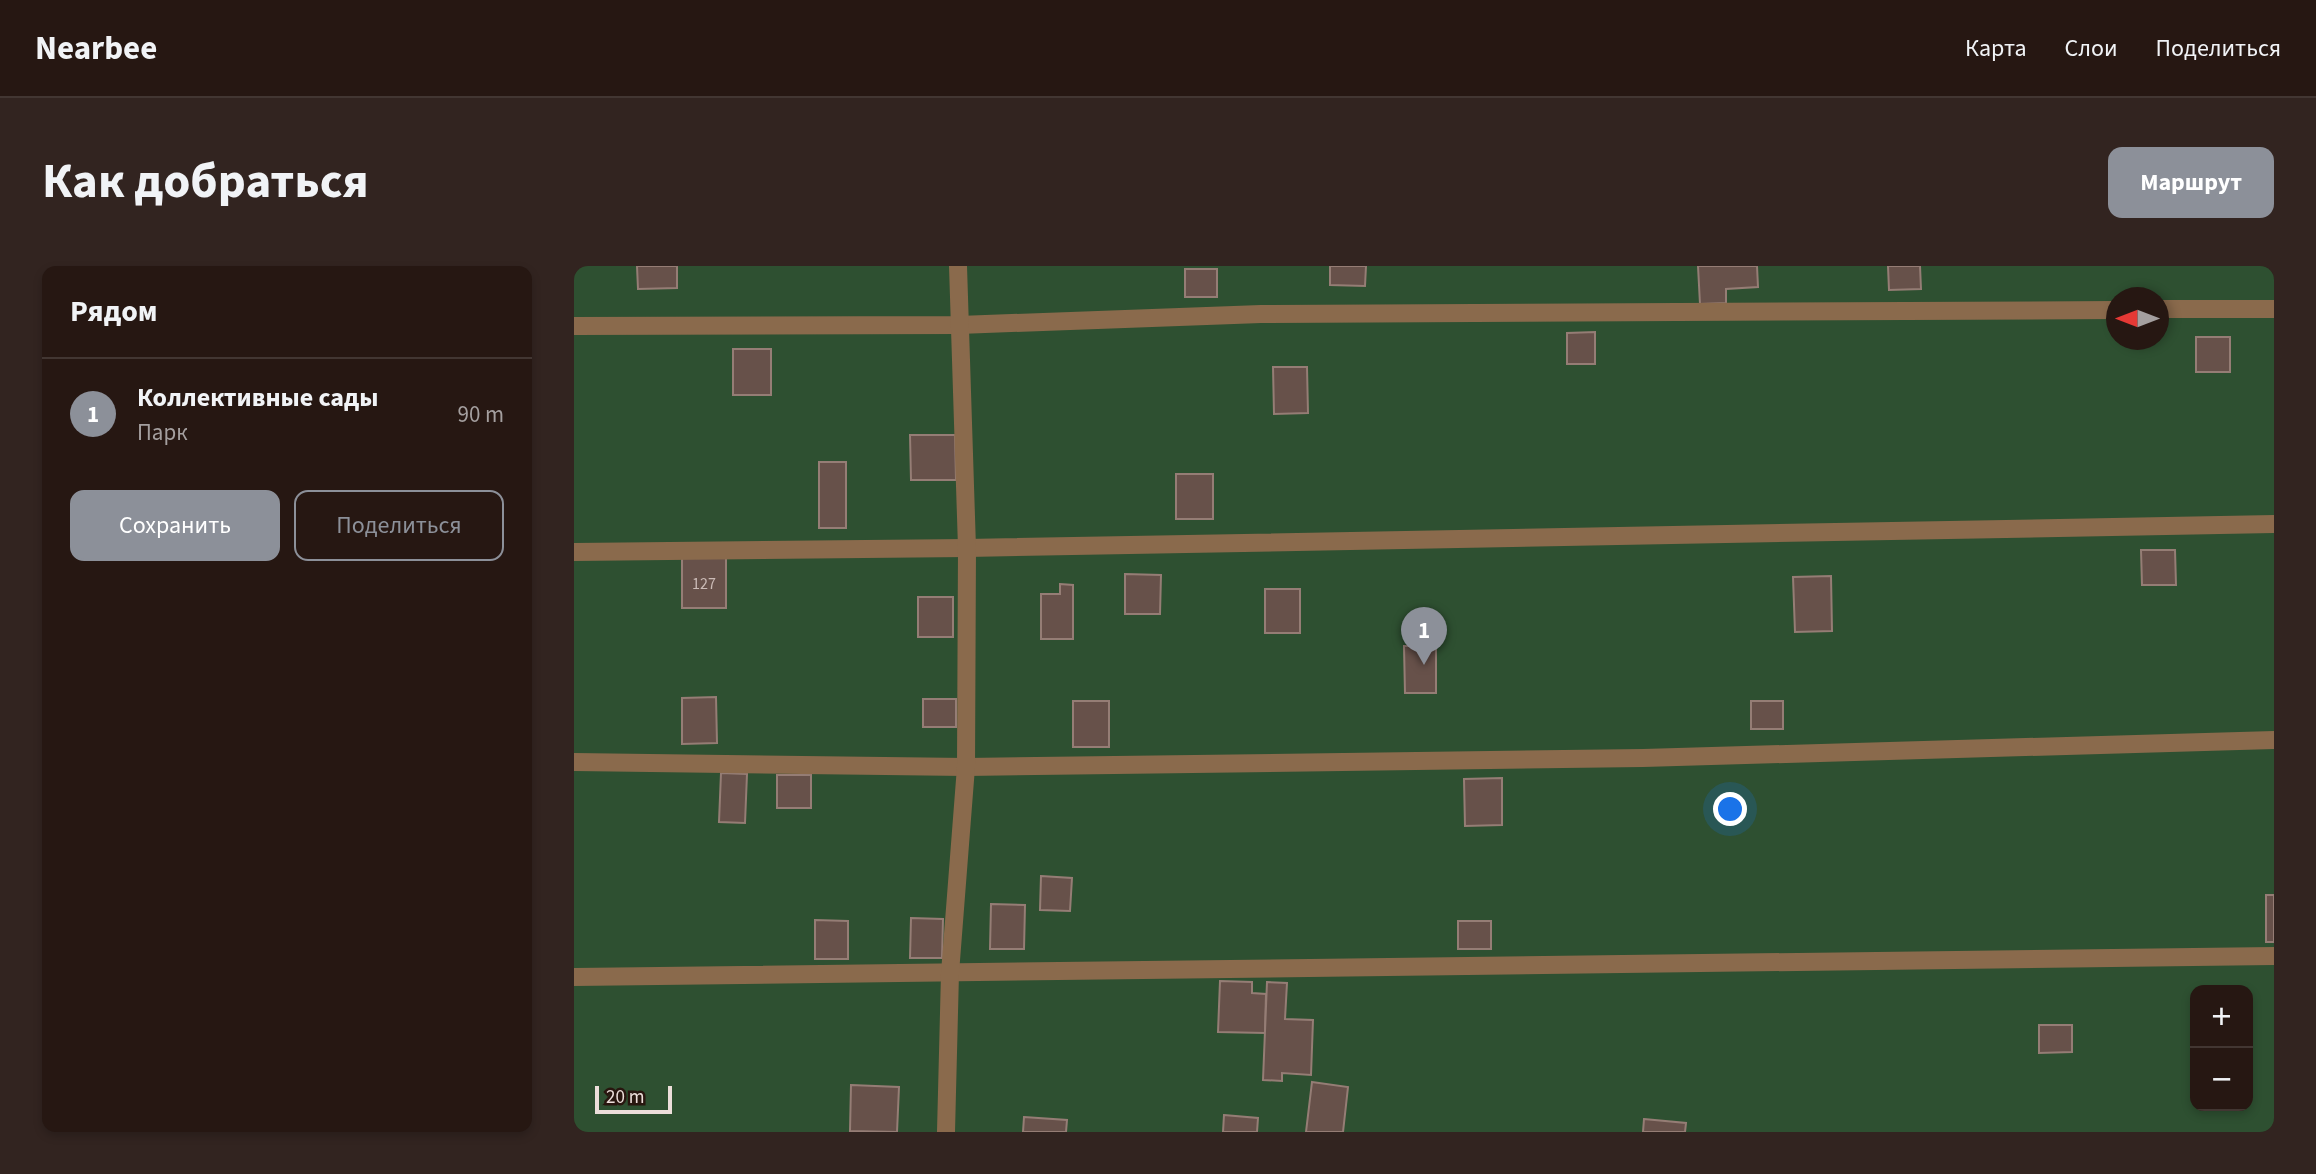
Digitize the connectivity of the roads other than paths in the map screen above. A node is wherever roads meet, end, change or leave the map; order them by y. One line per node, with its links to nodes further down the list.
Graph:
1 (958, 266): 5 (street)
2 (2169, 309): 3 (street)
3 (2274, 309)
4 (2106, 310): 5 (street)
5 (959, 325): 6 (street); 8 (street)
6 (574, 326)
7 (2274, 524): 8 (street)
8 (967, 548): 9 (street); 12 (street)
9 (574, 552)
10 (2274, 740): 12 (street)
11 (574, 762): 12 (street)
12 (966, 767): 14 (street)
13 (2274, 956): 14 (street)
14 (950, 973): 15 (street); 16 (street)
15 (574, 977)
16 (946, 1132)

